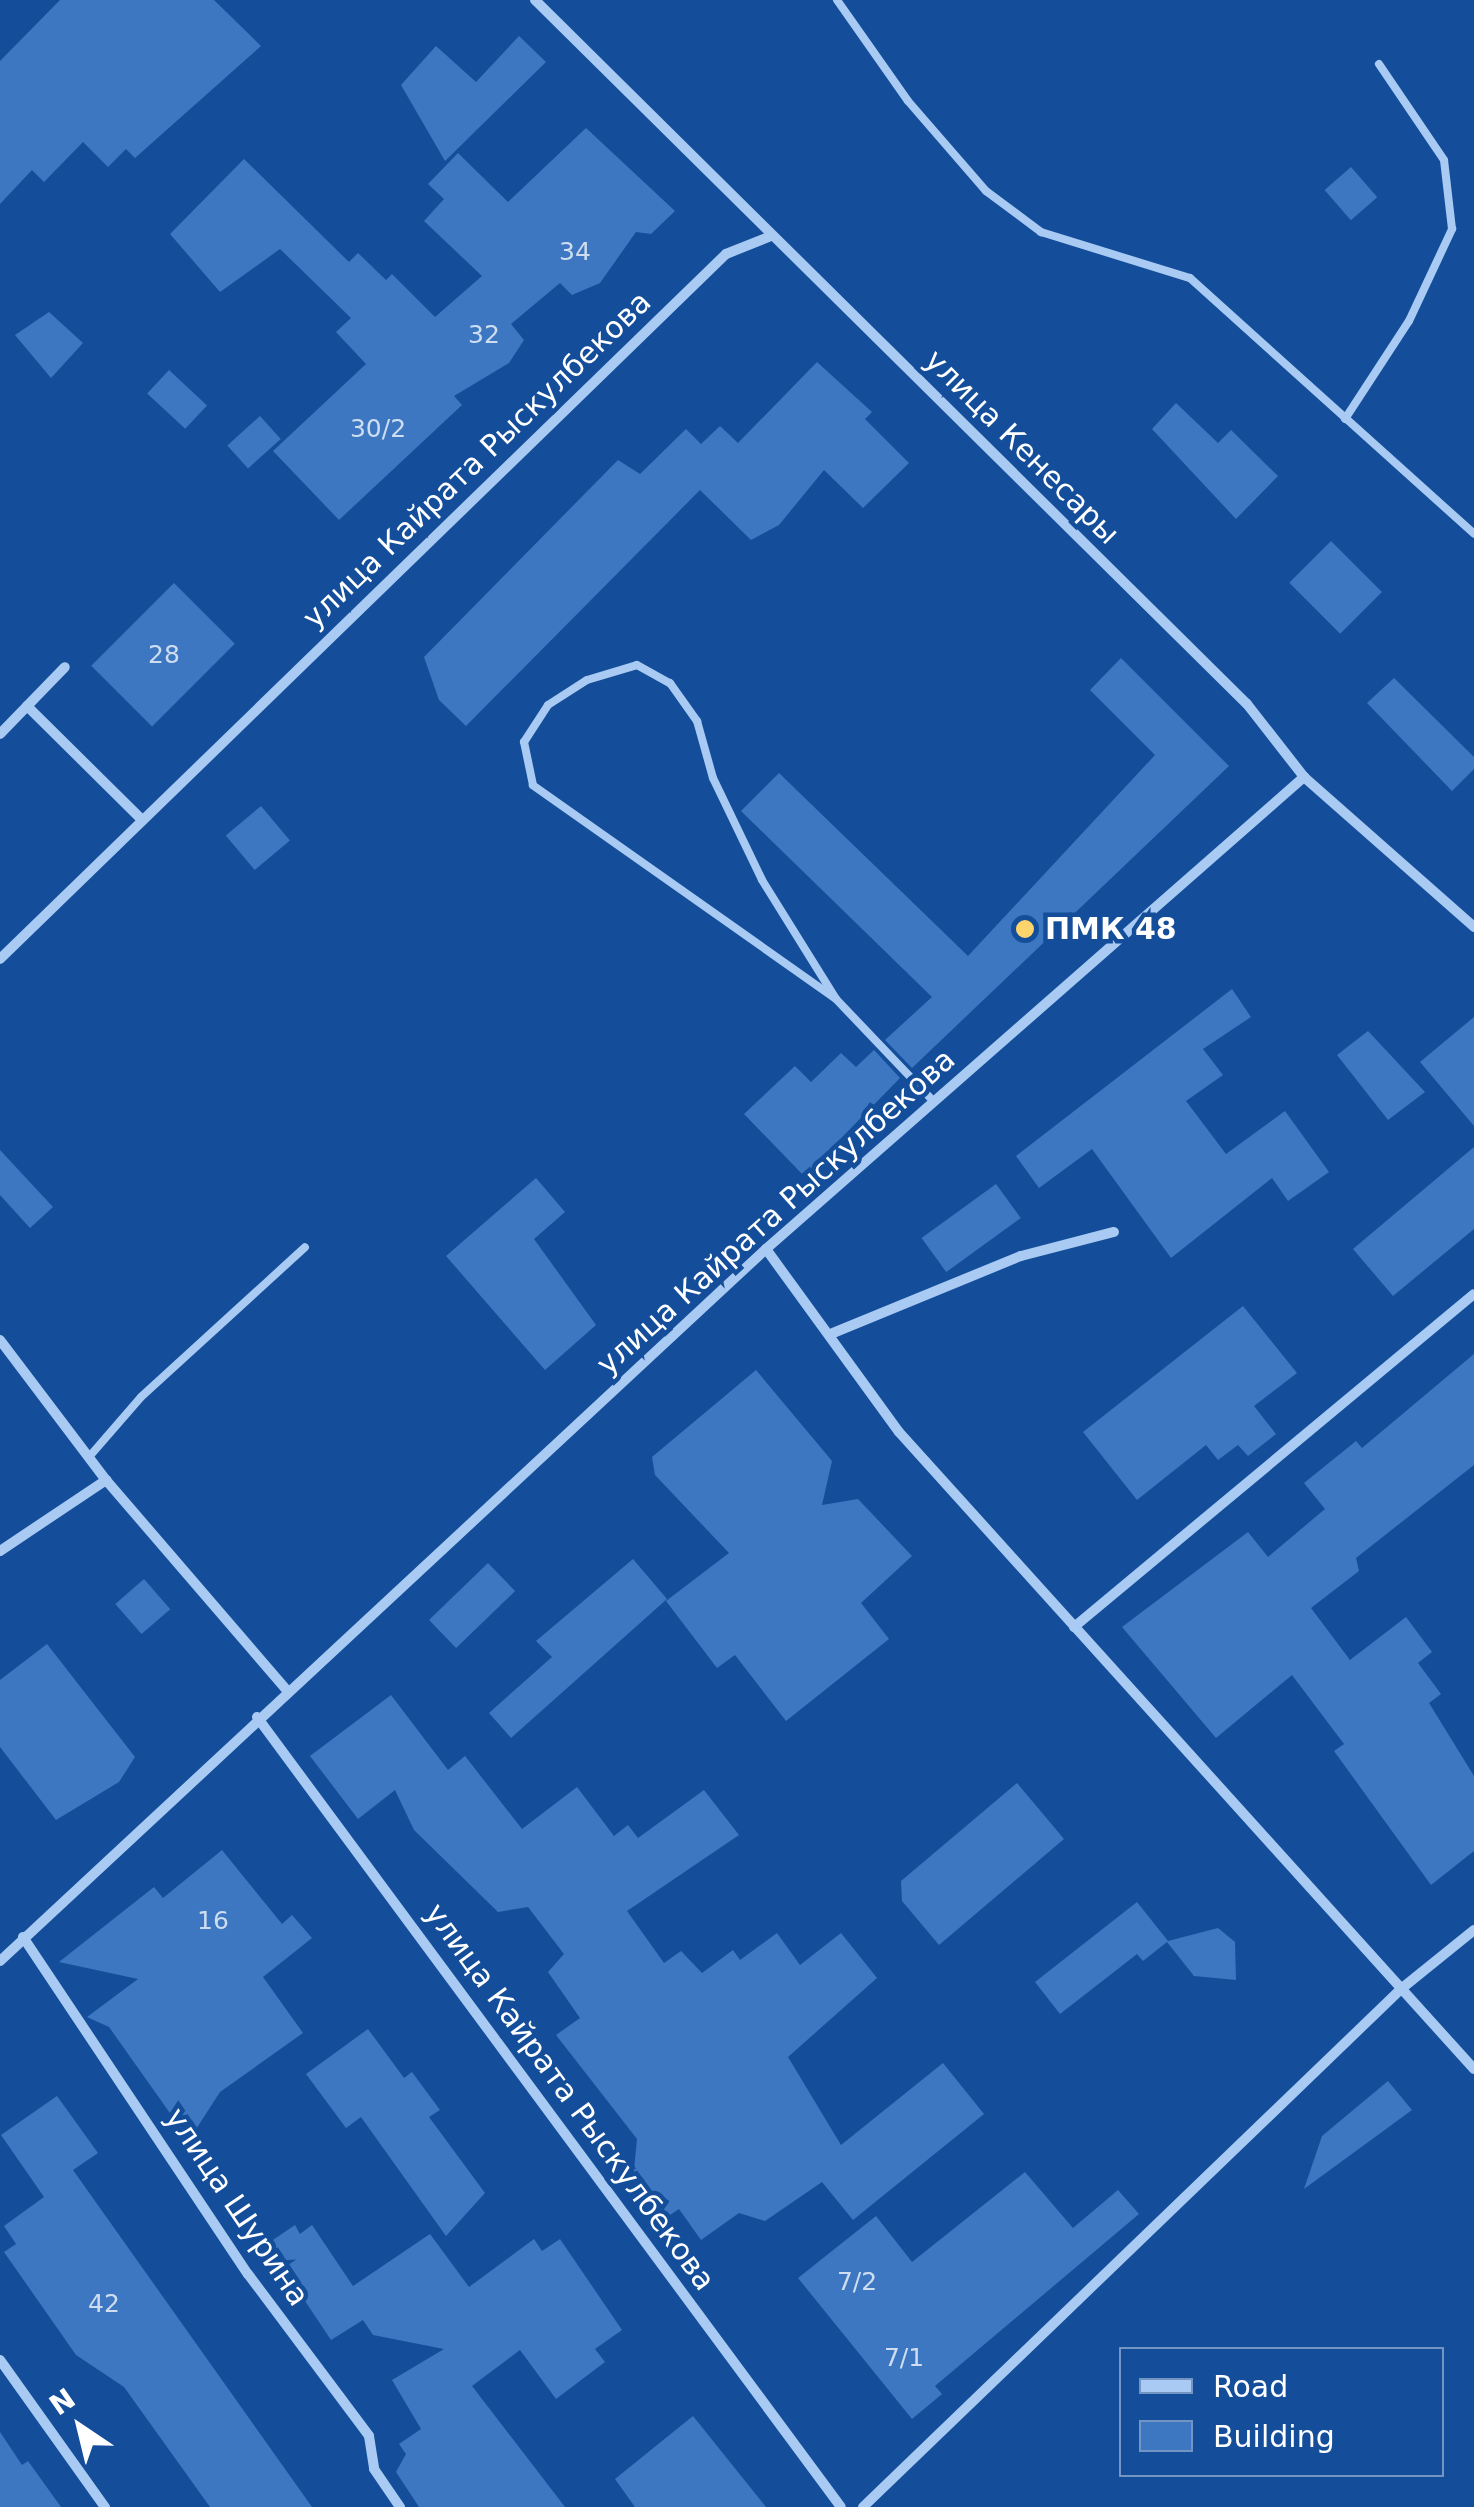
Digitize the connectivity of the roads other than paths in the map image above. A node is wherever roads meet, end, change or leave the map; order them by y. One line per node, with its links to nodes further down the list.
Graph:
1 (535, 0): 4 (street, улица Кенесары)
2 (837, 0): 5 (lane)
3 (1379, 64): 5 (lane)
4 (771, 236): 10 (street, улица Кенесары); 11 (street, улица Кайрата Рыскулбекова)
5 (1345, 418): 6 (lane)
6 (1474, 534)
7 (66, 667): 8 (street)
8 (27, 706): 9 (street); 11 (street)
9 (0, 734)
10 (1304, 776): 12 (street, улица Кенесары); 15 (street, улица Кайрата Рыскулбекова)
11 (140, 818): 13 (street, улица Кайрата Рыскулбекова)
12 (1474, 927)
13 (0, 958)
14 (836, 1000): 14 (lane); 15 (lane)
15 (933, 1101): 18 (street, улица Кайрата Рыскулбекова)
16 (1114, 1232): 20 (street)
17 (305, 1247): 22 (lane)
18 (766, 1248): 20 (street); 26 (street, улица Кайрата Рыскулбекова)
19 (1474, 1294): 25 (street)
20 (833, 1333): 25 (street)
21 (0, 1340): 22 (street)
22 (89, 1457): 23 (street)
23 (106, 1480): 24 (street); 26 (street)
24 (0, 1552)
25 (1074, 1627): 31 (street)
26 (286, 1689): 27 (street, улица Кайрата Рыскулбекова)
27 (257, 1717): 29 (street, улица Кайрата Рыскулбекова); 36 (street, улица Кайрата Рыскулбекова)
28 (1474, 1930): 31 (street)
29 (23, 1937): 30 (street, улица Кайрата Рыскулбекова); 35 (street, улица Шурина)
30 (0, 1961)
31 (1401, 1989): 32 (street); 37 (street)
32 (1474, 2069)
33 (0, 2360): 34 (street)
34 (105, 2507)
35 (400, 2507)
36 (841, 2507)
37 (863, 2507)

